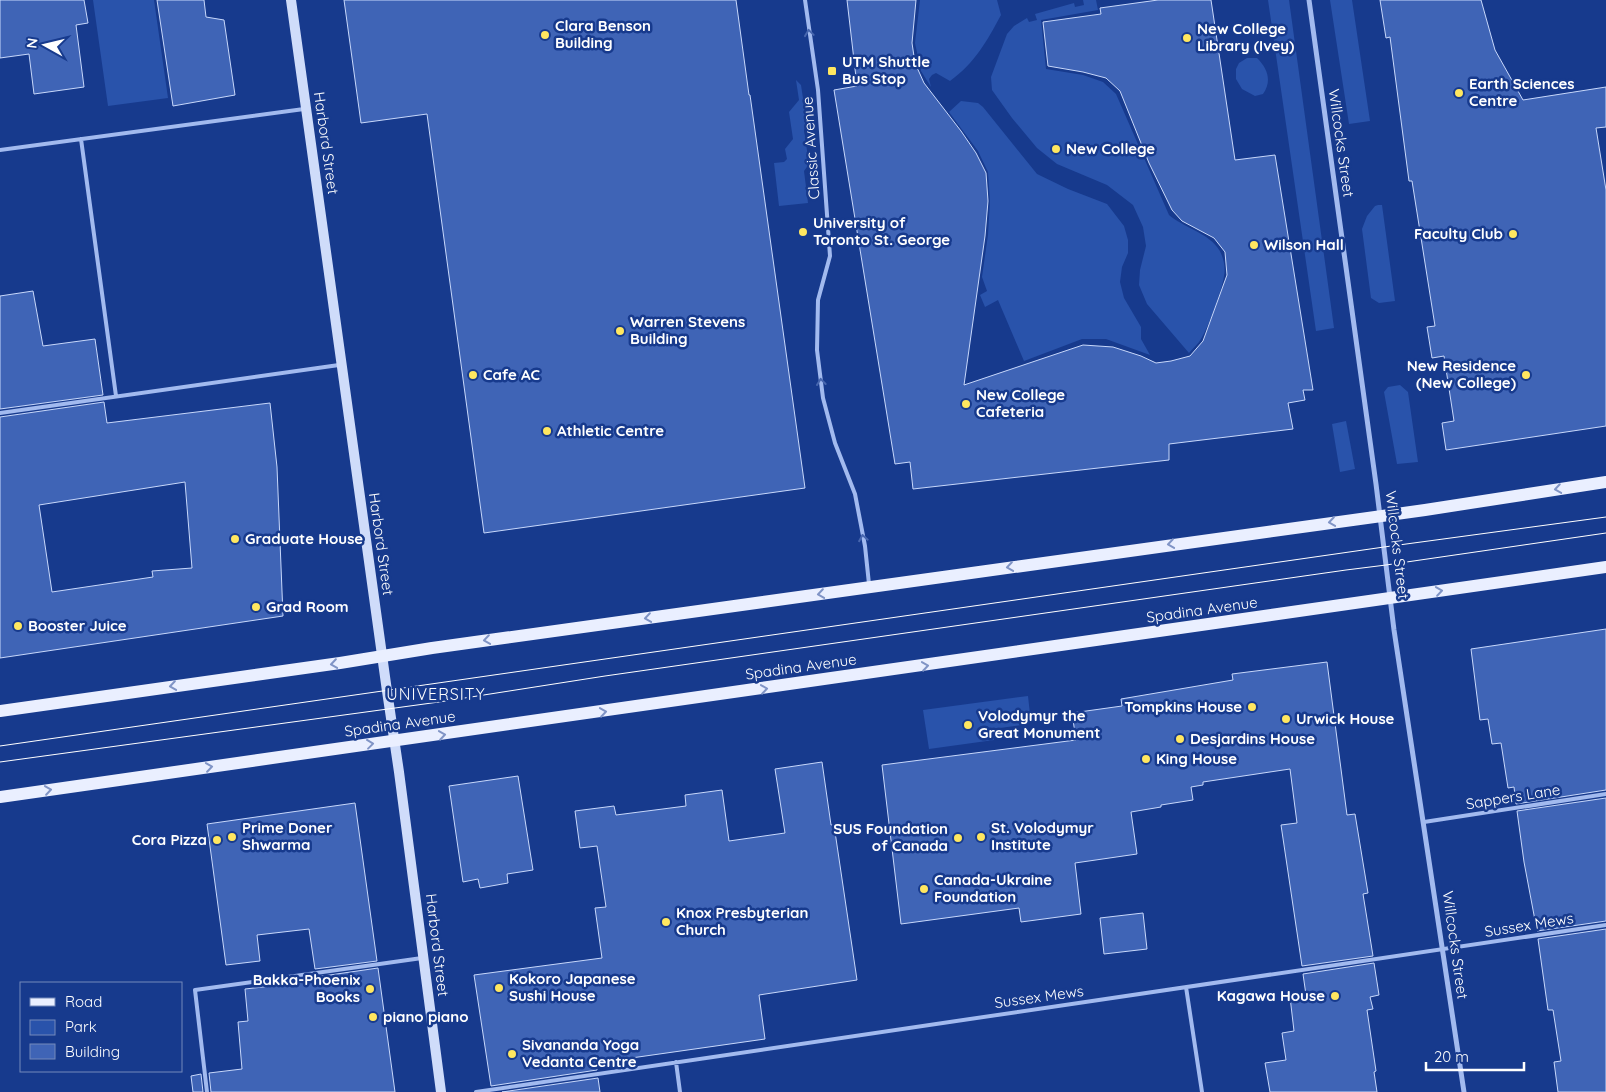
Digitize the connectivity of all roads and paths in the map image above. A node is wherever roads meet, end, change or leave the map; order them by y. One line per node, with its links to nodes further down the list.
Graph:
1 (291, 0): 4 (street, Harbord Street)
2 (805, 0): 13 (lane, Classic Avenue, one-way to 2)
3 (1308, 0): 11 (street, Willcocks Street)
4 (306, 108): 5 (lane); 7 (street, Harbord Street)
5 (81, 139): 6 (lane); 8 (lane)
6 (0, 150)
7 (342, 365): 8 (lane); 15 (street, Harbord Street)
8 (116, 396): 9 (lane)
9 (0, 413)
10 (1606, 482): 11 (main road, one-way to 11)
11 (1380, 515): 13 (main road, one-way to 13); 14 (street, Willcocks Street)
12 (1606, 568): 14 (main road, Spadina Avenue, one-way to 12)
13 (870, 587): 15 (main road, one-way to 15)
14 (1391, 599): 17 (main road, Spadina Avenue, one-way to 14); 20 (street, Willcocks Street)
15 (382, 656): 16 (main road, one-way to 16); 17 (street, Harbord Street)
16 (0, 711)
17 (394, 741): 19 (main road, Spadina Avenue, one-way to 17); 23 (street, Harbord Street)
18 (1606, 794): 20 (lane, Sappers Lane)
19 (0, 797)
20 (1424, 822): 22 (street, Willcocks Street)
21 (1606, 925): 22 (lane, Sussex Mews)
22 (1442, 950): 24 (lane, Sussex Mews); 31 (street, Willcocks Street)
23 (424, 958): 26 (lane); 27 (street, Harbord Street)
24 (1186, 987): 25 (lane, Sussex Mews); 30 (lane)
25 (676, 1062): 28 (lane, Sussex Mews); 29 (lane)
26 (207, 1092)
27 (441, 1092)
28 (476, 1092)
29 (680, 1092)
30 (1202, 1092)
31 (1464, 1092)

